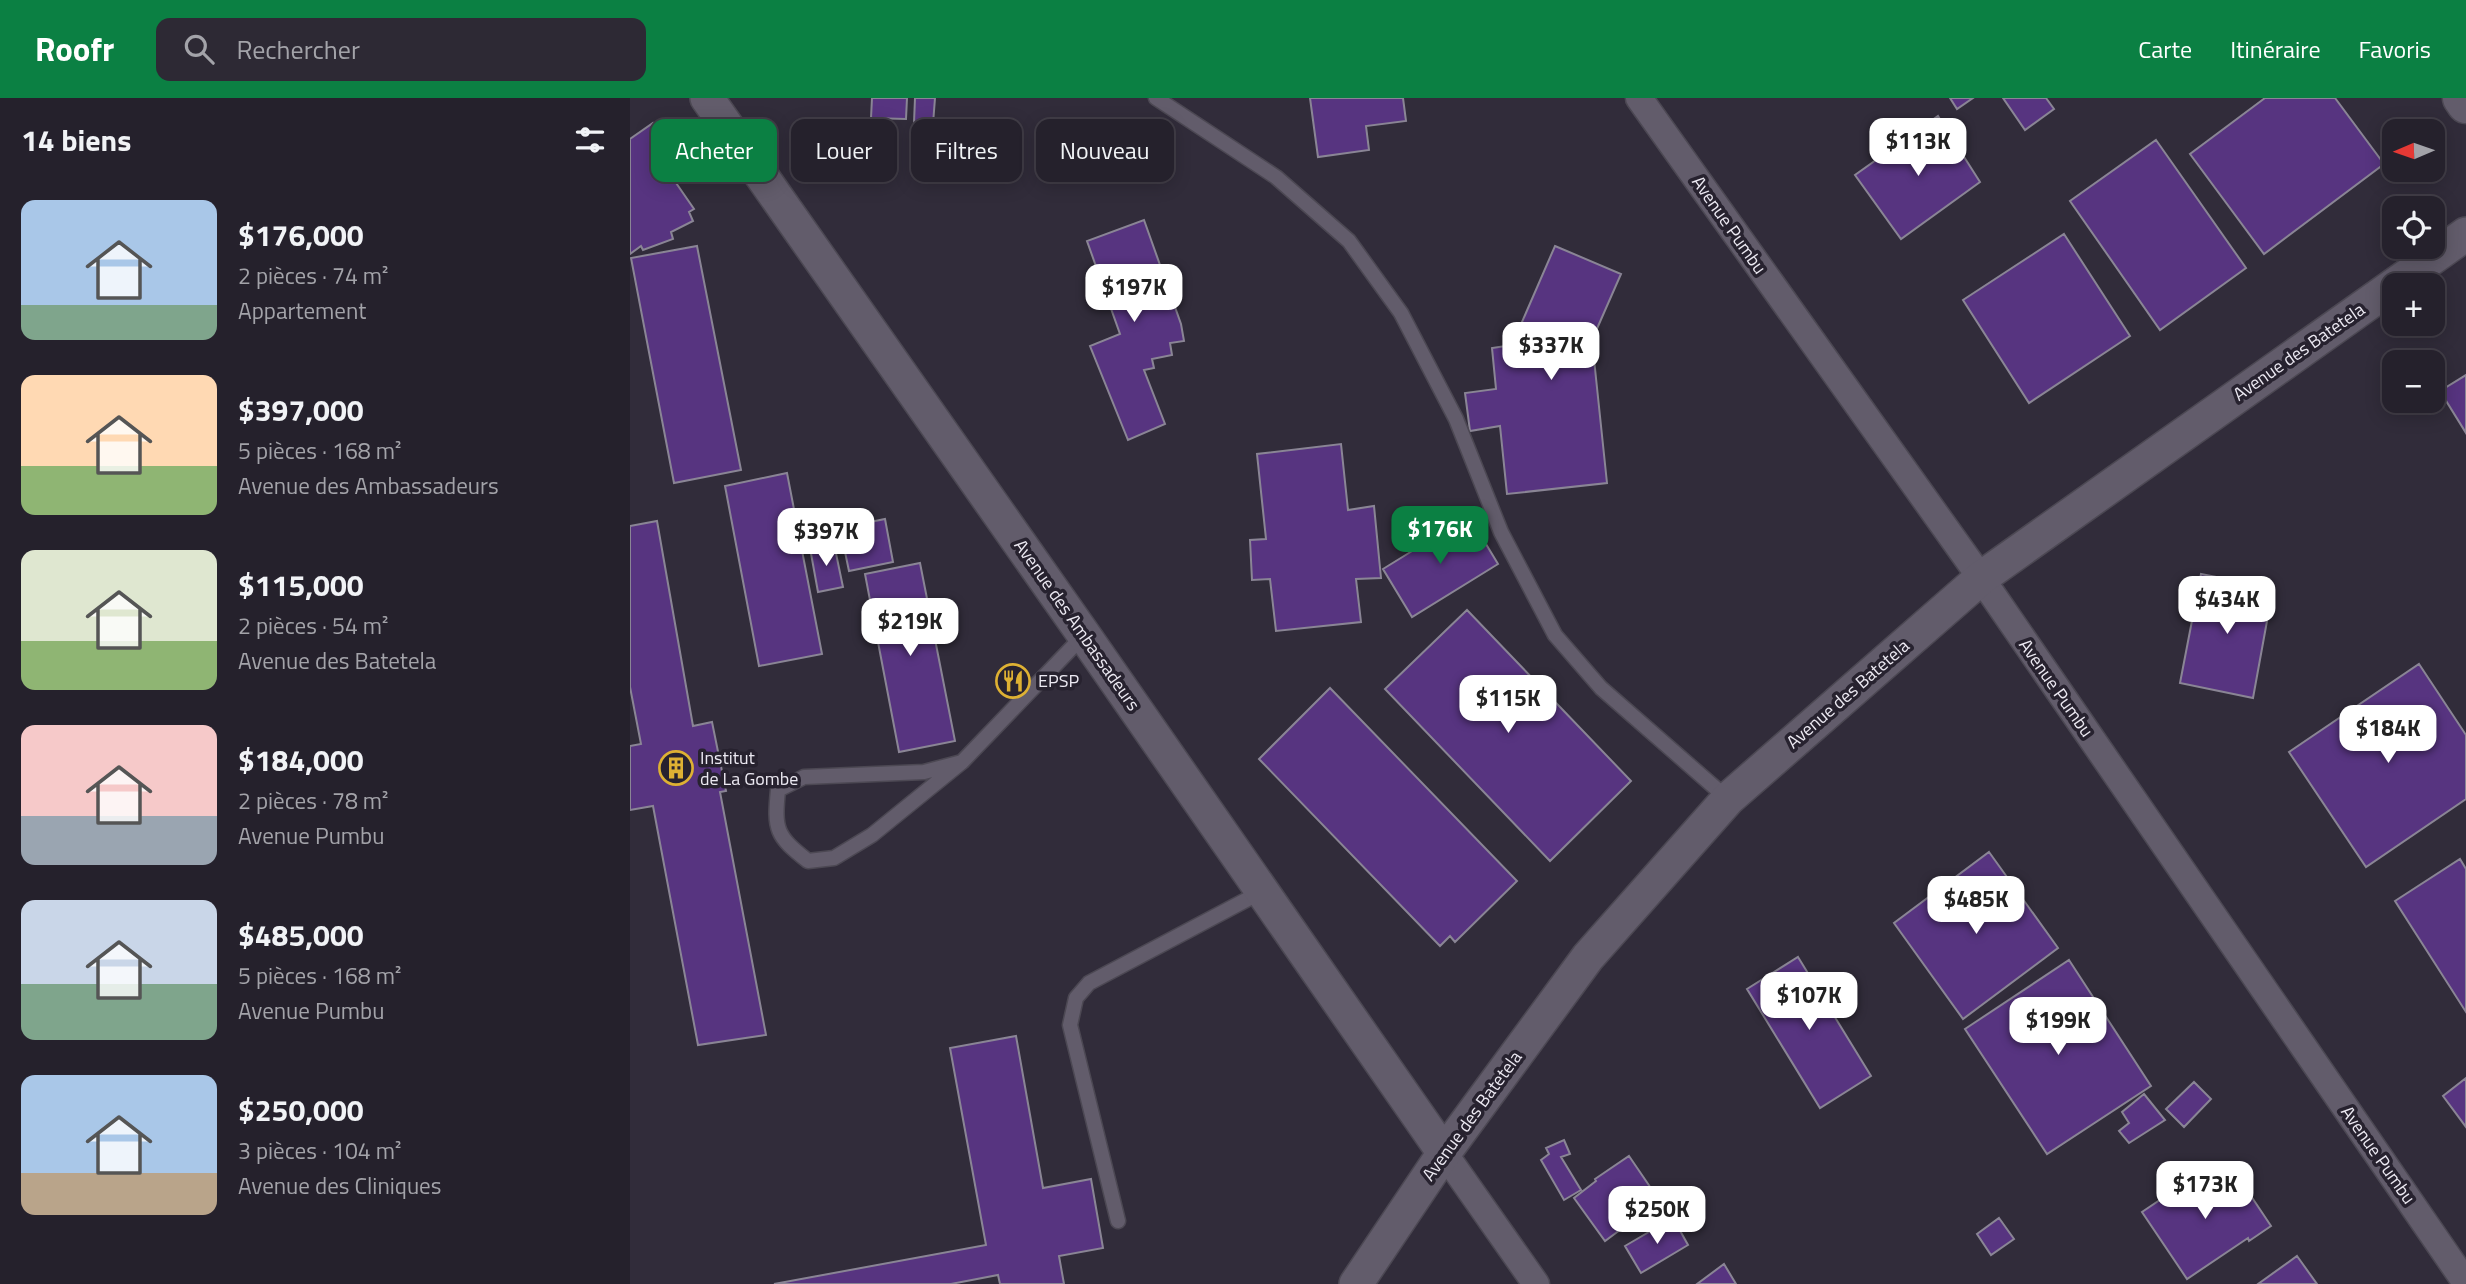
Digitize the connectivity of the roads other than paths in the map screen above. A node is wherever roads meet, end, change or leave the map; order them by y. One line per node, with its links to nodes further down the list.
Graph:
1 (708, 98): 8 (street, Avenue des Ambassadeurs)
2 (1156, 98): 10 (lane)
3 (1639, 98): 7 (street, Avenue Pumbu)
4 (2462, 98): 5 (main road)
5 (2466, 104)
6 (2466, 234): 7 (street, Avenue des Batetela)
7 (1981, 578): 10 (street, Avenue des Batetela); 14 (street, Avenue Pumbu)
8 (1084, 635): 9 (lane); 11 (street, Avenue des Ambassadeurs)
9 (962, 762): 9 (lane)
10 (1728, 799): 12 (street, Avenue des Batetela)
11 (1263, 891): 12 (street, Avenue des Ambassadeurs); 13 (lane)
12 (1444, 1153): 15 (street, Avenue des Batetela); 16 (street)
13 (1118, 1221)
14 (2466, 1283)
15 (1356, 1284)
16 (1536, 1284)

